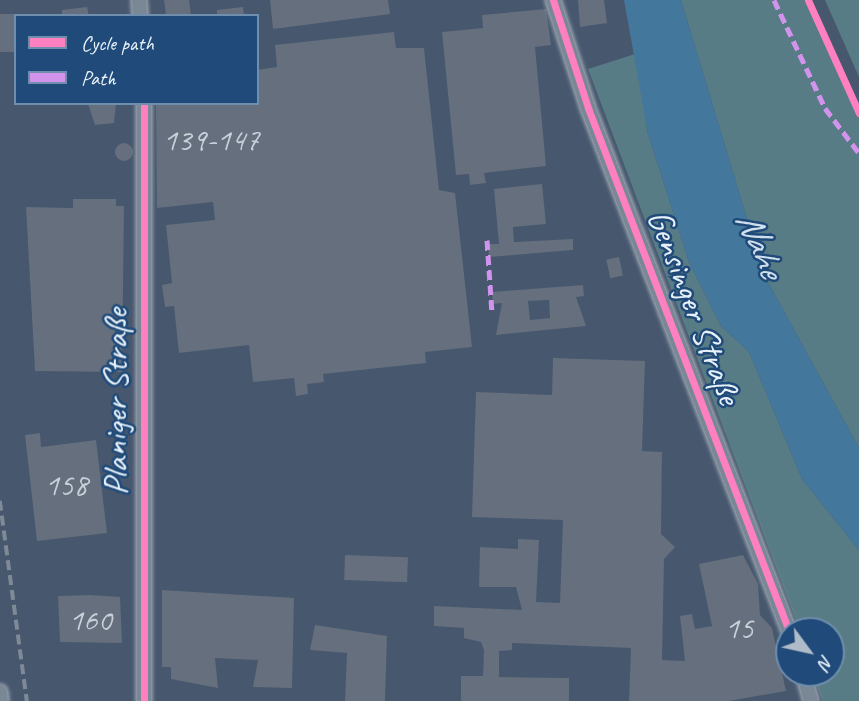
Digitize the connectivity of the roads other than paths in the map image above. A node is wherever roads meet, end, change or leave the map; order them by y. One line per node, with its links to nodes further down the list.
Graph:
1 (553, 0): 3 (street, Gensinger Straße)
2 (144, 105): 6 (street, Planiger Straße)
3 (784, 617)
4 (0, 692): 5 (street)
5 (1, 701)
6 (144, 701)

